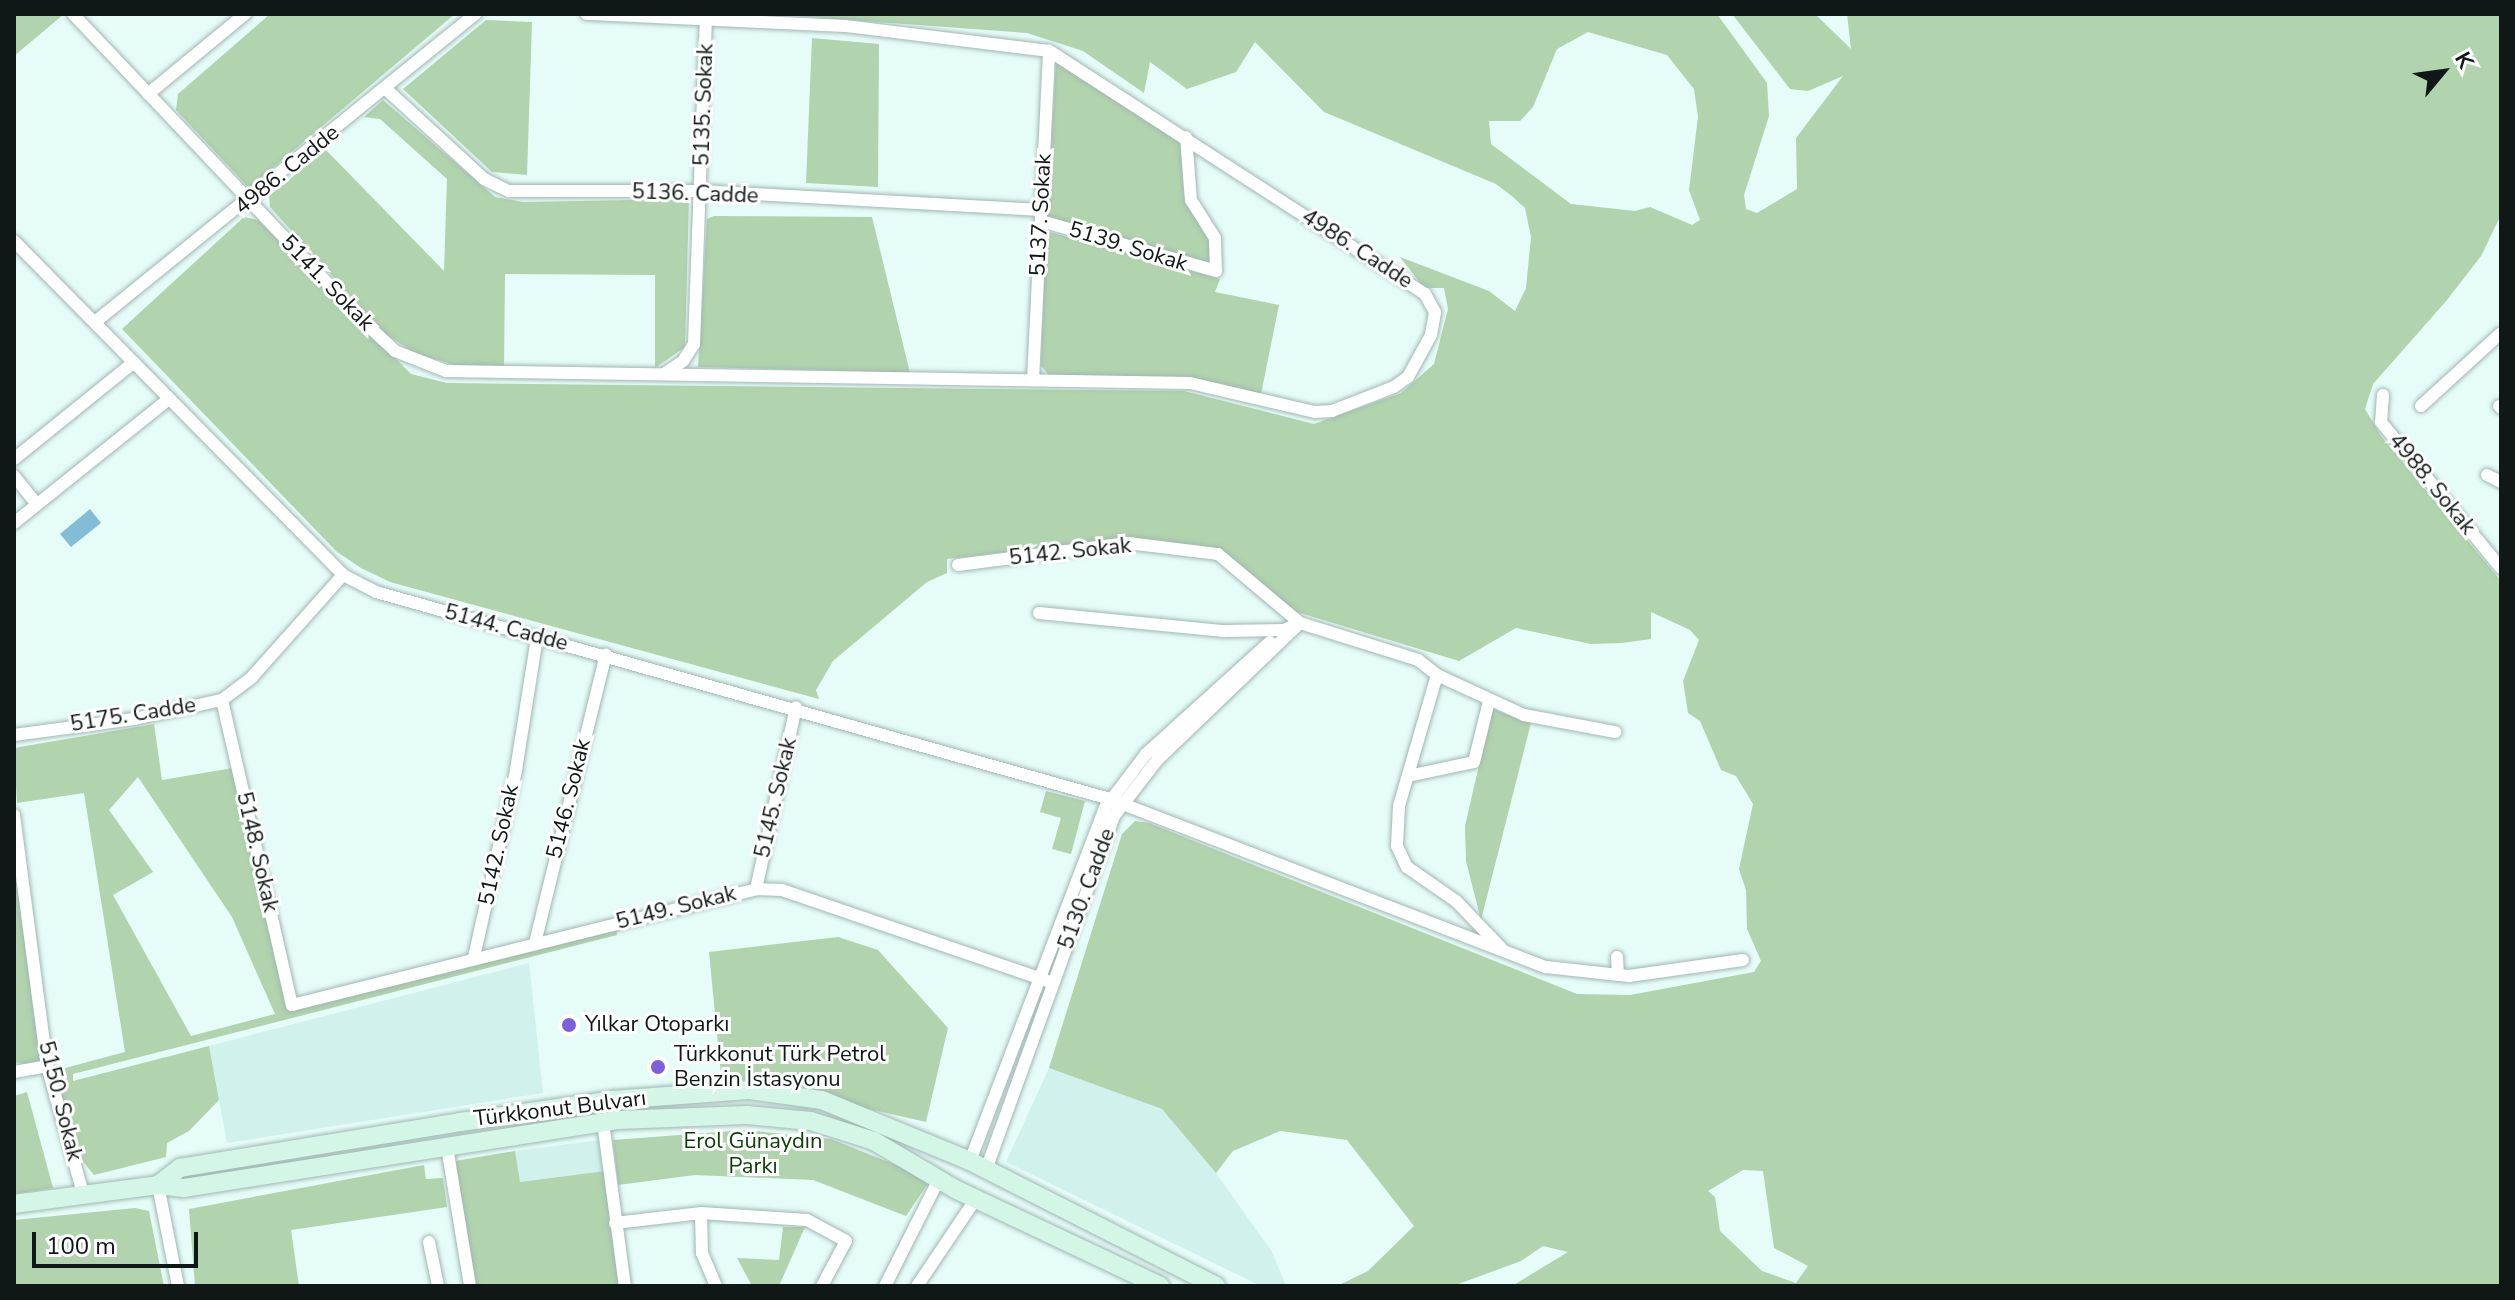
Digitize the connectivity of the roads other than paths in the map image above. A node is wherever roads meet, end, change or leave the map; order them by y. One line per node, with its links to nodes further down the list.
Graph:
1 (73, 14): 8 (street, 5141. Sokak)
2 (245, 14): 8 (street)
3 (476, 14): 7 (street, 4986. Cadde)
4 (586, 14): 5 (street, 4986. Cadde)
5 (707, 18): 6 (street, 4986. Cadde); 10 (street, 5135. Sokak)
6 (1049, 51): 9 (street, 4986. Cadde); 12 (street, 5137. Sokak)
7 (387, 90): 10 (street, 5136. Cadde); 11 (street, 4986. Cadde)
8 (148, 94): 11 (street, 5141. Sokak)
9 (1186, 137): 12 (street, 5139. Sokak); 18 (street, 4986. Cadde)
10 (700, 191): 12 (street, 5136. Cadde); 17 (street, 5135. Sokak)
11 (248, 201): 14 (street, 4986. Cadde); 17 (street, 5141. Sokak)
12 (1041, 215): 18 (street, 5137. Sokak)
13 (14, 241): 14 (street, 5144. Cadde)
14 (95, 322): 16 (street, 5144. Cadde)
15 (2501, 333): 21 (street)
16 (134, 362): 20 (street, 5144. Cadde); 22 (street)
17 (664, 374): 18 (street, 4986. Cadde)
18 (1033, 380)
19 (2383, 395): 29 (street, 4988. Sokak)
20 (169, 399): 26 (street); 30 (street, 5144. Cadde)
21 (2421, 406)
22 (14, 459)
23 (2487, 475): 25 (street)
24 (14, 476): 26 (street)
25 (2501, 482)
26 (37, 504): 27 (street)
27 (14, 523)
28 (958, 565): 32 (street, 5142. Sokak)
29 (2501, 568)
30 (343, 575): 34 (street, 5144. Cadde); 37 (street, 5175. Cadde)
31 (1039, 613): 33 (street)
32 (1300, 623): 33 (street); 36 (street); 43 (street, 5130. Cadde)
33 (1284, 630): 43 (street, 5130. Cadde)
34 (537, 638): 35 (street, 5144. Cadde); 48 (street, 5142. Sokak)
35 (606, 655): 39 (street, 5144. Cadde); 46 (street, 5146. Sokak)
36 (1437, 675): 38 (street); 42 (street)
37 (222, 700): 41 (street, 5175. Cadde); 53 (street, 5148. Sokak)
38 (1489, 701): 40 (street); 42 (street)
39 (796, 707): 43 (street, 5144. Cadde); 45 (street, 5145. Sokak)
40 (1615, 732)
41 (14, 735)
42 (1408, 776): 47 (street)
43 (1116, 801): 47 (street, 5144. Cadde); 52 (street, 5130. Cadde)
44 (14, 815): 54 (street, 5150. Sokak)
45 (756, 889): 46 (street, 5149. Sokak); 52 (street, 5149. Sokak)
46 (535, 943): 48 (street, 5149. Sokak)
47 (1508, 954): 51 (street, 5144. Cadde)
48 (474, 957): 53 (street, 5149. Sokak)
49 (1617, 957): 51 (street)
50 (1743, 960): 51 (street, 5144. Cadde)
51 (1618, 975)
52 (1048, 981): 59 (street, 5130. Cadde)
53 (292, 1005)
54 (47, 1066): 55 (street); 62 (street, 5150. Sokak)
55 (14, 1072)
56 (603, 1122): 57 (street, Türkkonut Bulvarı); 60 (street, Türkkonut Bulvarı); 66 (street)
57 (447, 1147): 61 (street, Türkkonut Bulvarı); 70 (street)
58 (950, 1157): 59 (street, Türkkonut Bulvarı); 60 (street); 61 (street, Türkkonut Bulvarı)
59 (978, 1165): 63 (street); 77 (street, Türkkonut Bulvarı)
60 (939, 1179): 63 (street, Türkkonut Bulvarı); 74 (street)
61 (158, 1185): 62 (street, Türkkonut Bulvarı); 68 (street)
62 (84, 1197): 64 (street, Türkkonut Bulvarı)
63 (977, 1197): 75 (street); 76 (street, Türkkonut Bulvarı)
64 (14, 1204)
65 (701, 1213): 66 (street); 72 (street); 73 (street)
66 (615, 1223): 71 (street)
67 (429, 1242): 69 (street)
68 (178, 1286)
69 (438, 1286)
70 (470, 1286)
71 (625, 1286)
72 (716, 1286)
73 (822, 1286)
74 (885, 1286)
75 (917, 1286)
76 (1160, 1286)
77 (1216, 1286)

